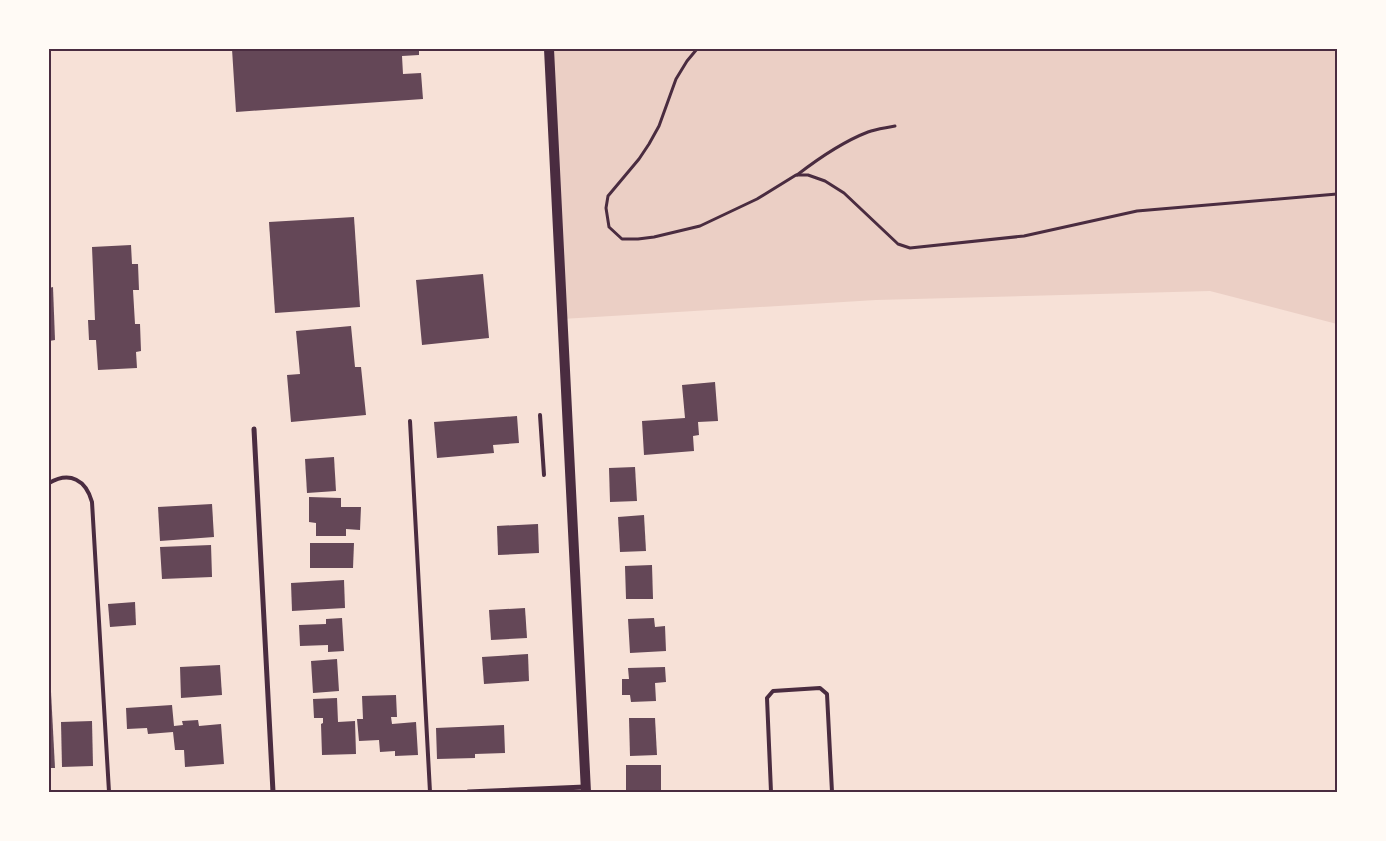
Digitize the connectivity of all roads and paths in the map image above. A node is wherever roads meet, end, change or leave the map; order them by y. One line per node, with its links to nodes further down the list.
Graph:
1 (549, 49): 11 (main road)
2 (697, 49): 4 (path)
3 (895, 126): 4 (path)
4 (796, 175): 5 (path)
5 (1337, 194)
6 (540, 415): 9 (lane)
7 (410, 421): 14 (lane)
8 (254, 429): 13 (street)
9 (544, 475)
10 (49, 483): 12 (lane)
11 (586, 790): 15 (street)
12 (109, 792)
13 (273, 792)
14 (430, 792)
15 (468, 792)
16 (771, 792): 17 (lane)
17 (832, 792)

